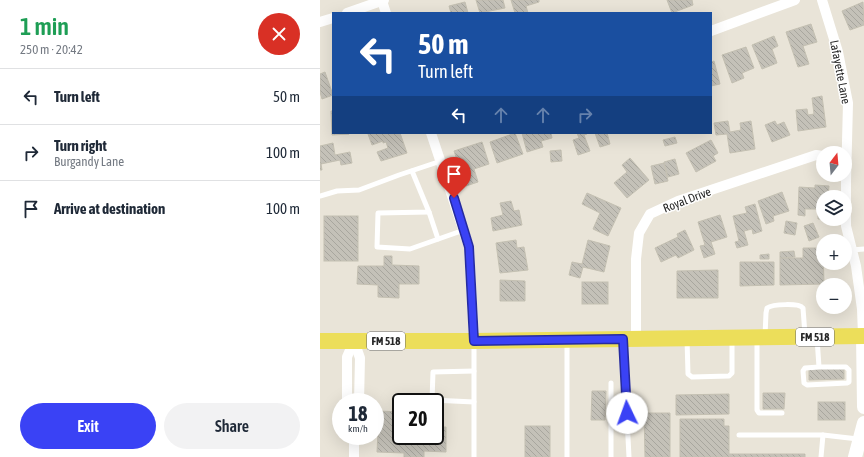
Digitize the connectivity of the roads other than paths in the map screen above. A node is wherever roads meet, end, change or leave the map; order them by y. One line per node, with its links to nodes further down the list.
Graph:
1 (383, 0): 4 (street); 5 (street)
2 (795, 0): 8 (street)
3 (822, 0): 10 (street, Lafayette Lane)
4 (350, 12)
5 (386, 12)
6 (332, 18): 7 (street)
7 (320, 22)
8 (712, 31)
9 (434, 134): 12 (street)
10 (846, 146)
11 (816, 155): 28 (street, Royal Drive)
12 (440, 161): 13 (lane); 17 (street)
13 (412, 171): 15 (lane); 16 (lane)
14 (846, 182): 18 (street, Lafayette Lane)
15 (320, 196)
16 (429, 212): 19 (lane); 19 (lane)
17 (464, 230): 19 (lane); 32 (street)
18 (848, 234)
19 (438, 239)
20 (864, 249): 21 (lane)
21 (852, 250): 22 (street, Lafayette Lane)
22 (862, 287): 23 (street, Lafayette Lane)
23 (864, 335): 25 (main road, FM 518); 35 (street)
24 (761, 337): 25 (main road, FM 518); 25 (lane); 27 (main road, FM 518); 42 (lane)
25 (811, 337): 33 (lane)
26 (687, 338): 27 (main road, FM 518); 27 (lane); 28 (main road, FM 518)
27 (732, 338)
28 (630, 339): 29 (main road, FM 518); 52 (lane)
29 (567, 340): 32 (main road, FM 518); 50 (lane)
30 (320, 341): 31 (main road, FM 518)
31 (354, 341): 32 (main road, FM 518); 38 (street); 39 (street)
32 (474, 341): 34 (lane)
33 (819, 367): 36 (lane); 36 (lane)
34 (474, 371): 40 (lane); 40 (lane)
35 (864, 374): 36 (lane); 41 (street)
36 (849, 375)
37 (611, 383): 51 (lane)
38 (347, 393)
39 (359, 393)
40 (474, 402): 49 (lane)
41 (864, 407)
42 (782, 413)
43 (864, 423): 47 (street)
44 (824, 435): 45 (lane); 47 (lane); 53 (lane)
45 (739, 436)
46 (354, 445): 48 (street)
47 (859, 449)
48 (354, 457)
49 (474, 457)
50 (568, 457)
51 (611, 457)
52 (629, 457)
53 (821, 457)

